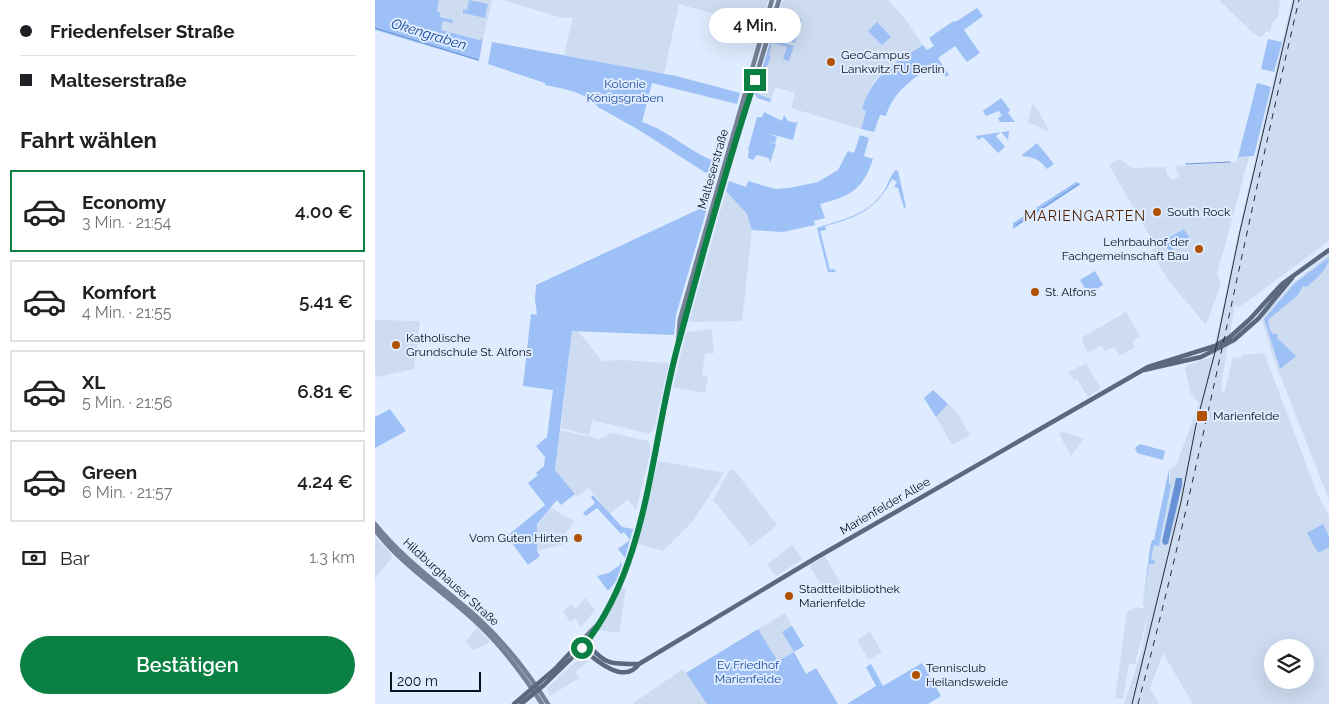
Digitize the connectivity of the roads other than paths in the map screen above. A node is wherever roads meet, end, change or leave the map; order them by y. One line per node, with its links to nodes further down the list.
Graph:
1 (772, 0): 3 (main road, Malteserstraße)
2 (779, 0): 4 (main road, Malteserstraße)
3 (769, 10): 4 (main road); 5 (main road, Malteserstraße)
4 (775, 12): 6 (main road, Malteserstraße)
5 (765, 26): 6 (main road); 7 (main road, Malteserstraße)
6 (770, 28): 7 (main road, Malteserstraße)
7 (706, 238): 11 (main road, Malteserstraße)
8 (1329, 250): 13 (main road, Marienfelder Allee)
9 (375, 524): 14 (main road, Hildburghauser Straße)
10 (375, 530): 14 (main road, Hildburghauser Straße)
11 (584, 642): 12 (main road); 13 (main road)
12 (580, 646): 13 (main road, Marienfelder Allee); 14 (main road)
13 (639, 664)
14 (535, 689): 15 (main road); 16 (main road); 17 (main road, Hildburghauser Straße); 18 (main road, Hildburghauser Straße)
15 (513, 704)
16 (521, 704)
17 (541, 704)
18 (548, 704)

